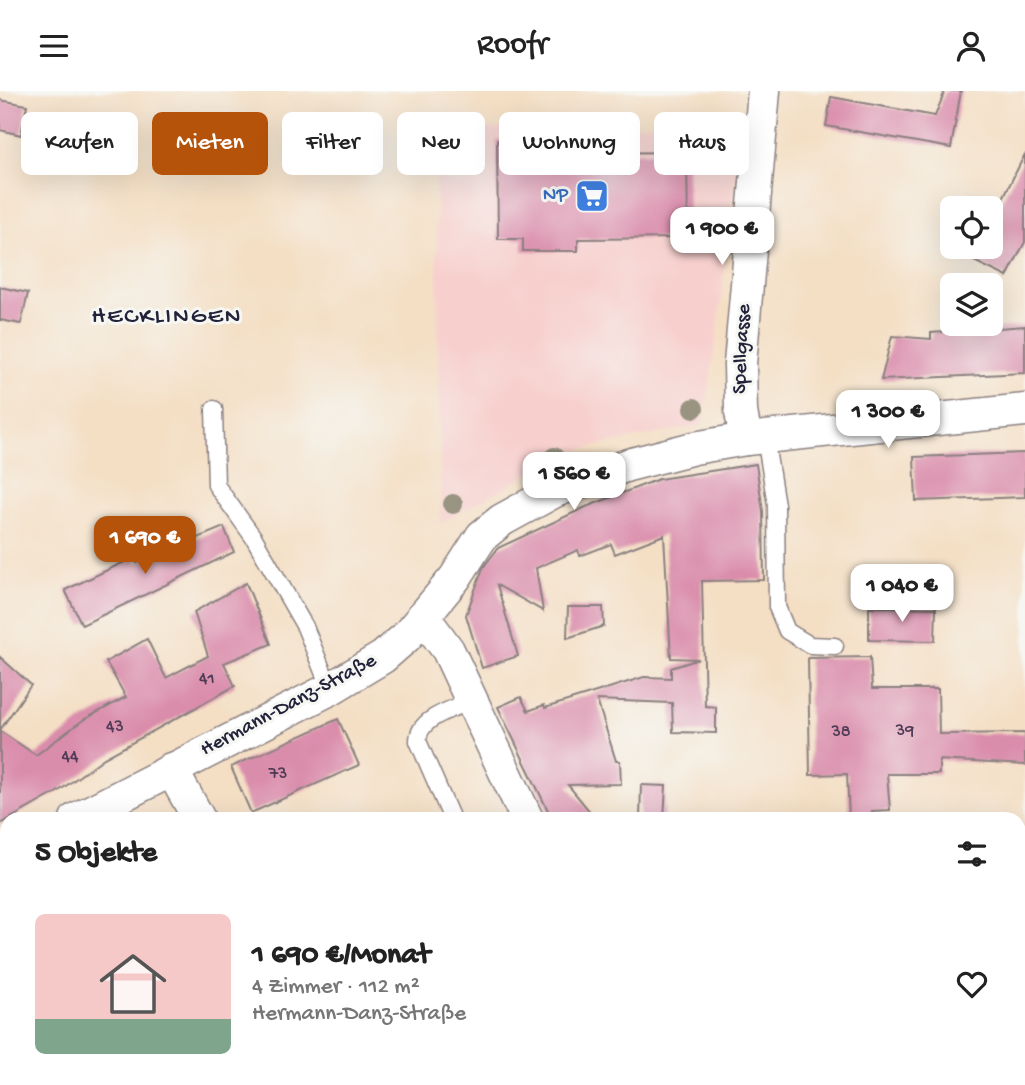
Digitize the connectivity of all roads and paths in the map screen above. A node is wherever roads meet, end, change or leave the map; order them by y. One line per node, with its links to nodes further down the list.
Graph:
1 (764, 91): 4 (street, Spellgasse)
2 (214, 409): 7 (lane)
3 (1025, 410): 4 (street, Hermann-Danz-Straße)
4 (756, 438): 5 (street, Hermann-Danz-Straße); 6 (lane)
5 (423, 617): 7 (street, Hermann-Danz-Straße); 8 (street)
6 (835, 646)
7 (330, 688): 9 (street, Hermann-Danz-Straße)
8 (473, 700): 12 (lane); 13 (street)
9 (171, 769): 10 (street, Hermann-Danz-Straße); 11 (street)
10 (89, 812)
11 (195, 812)
12 (448, 812)
13 (524, 812)

